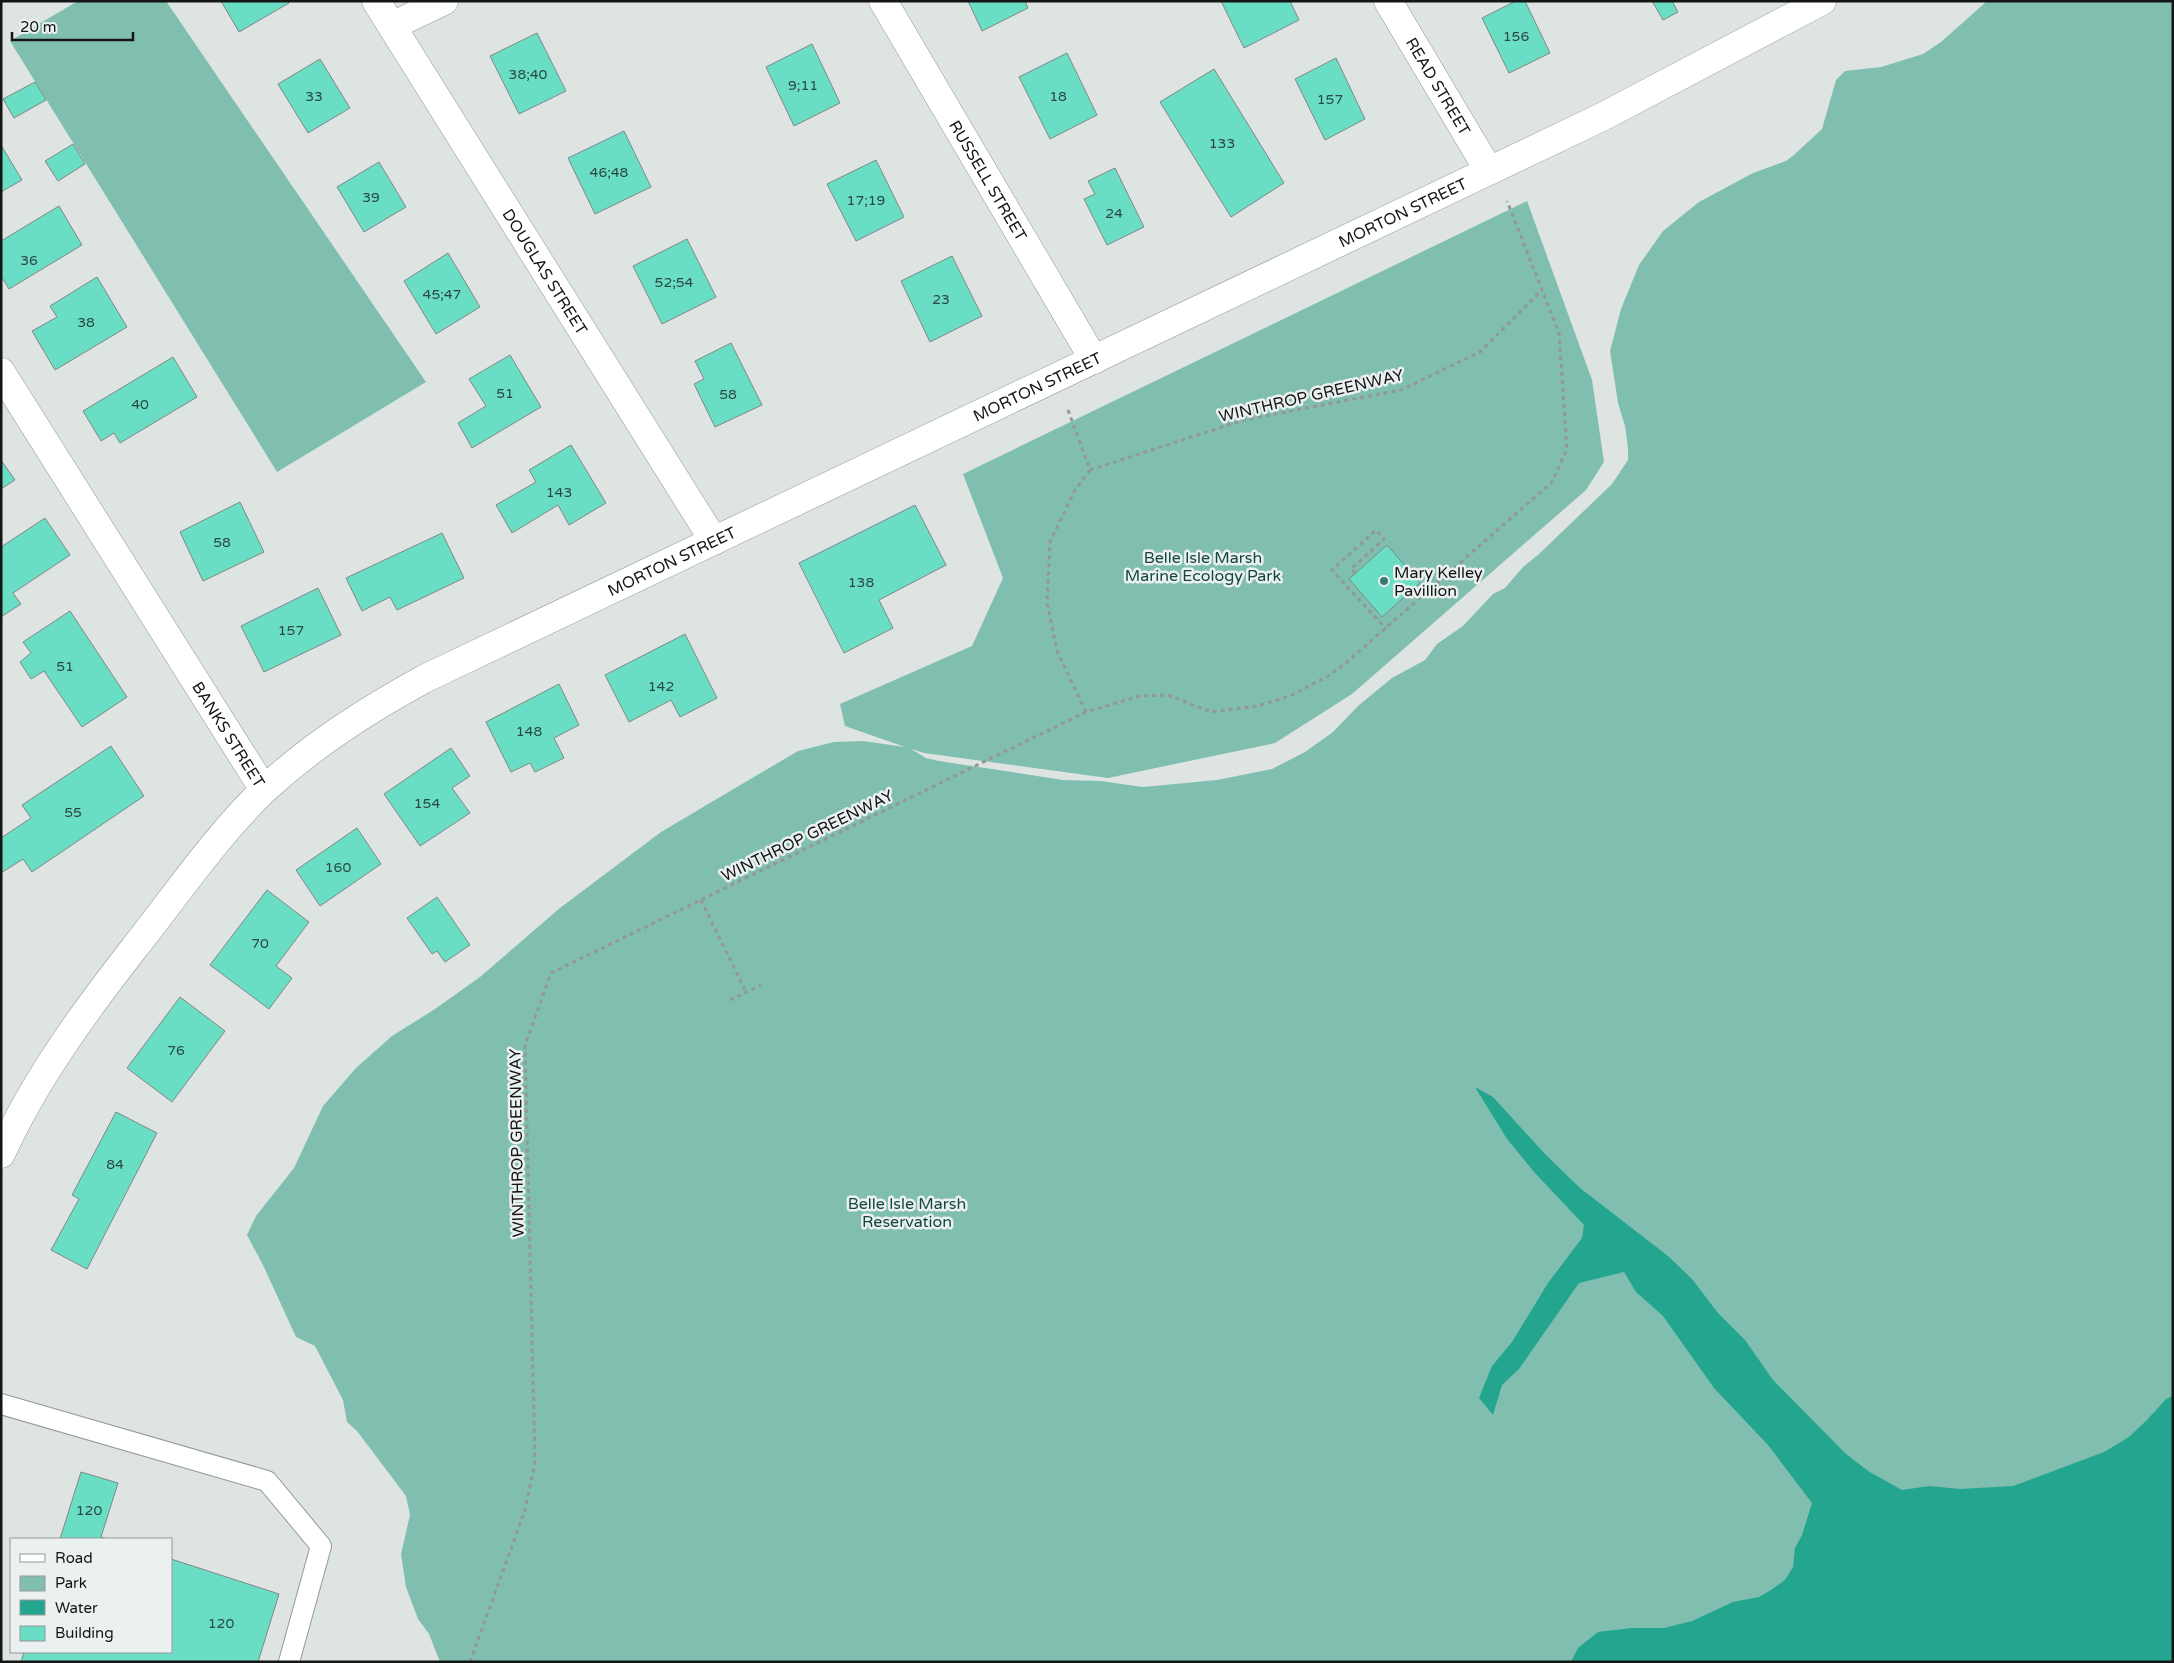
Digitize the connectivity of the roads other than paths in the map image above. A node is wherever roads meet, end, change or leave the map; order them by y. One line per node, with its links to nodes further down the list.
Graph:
1 (376, 1): 6 (street, DOUGLAS STREET)
2 (444, 1): 6 (street)
3 (882, 1): 8 (street, RUSSELL STREET)
4 (1388, 1): 7 (street, READ STREET)
5 (1822, 1): 7 (street, MORTON STREET)
6 (392, 26): 10 (street, DOUGLAS STREET)
7 (1489, 171): 8 (street, MORTON STREET)
8 (1094, 360): 10 (street, MORTON STREET)
9 (1, 372): 11 (street, BANKS STREET)
10 (714, 541): 11 (street, MORTON STREET)
11 (264, 790): 12 (street, BANKS STREET)
12 (1, 1154)
13 (1, 1404): 14 (lane)
14 (289, 1662)

